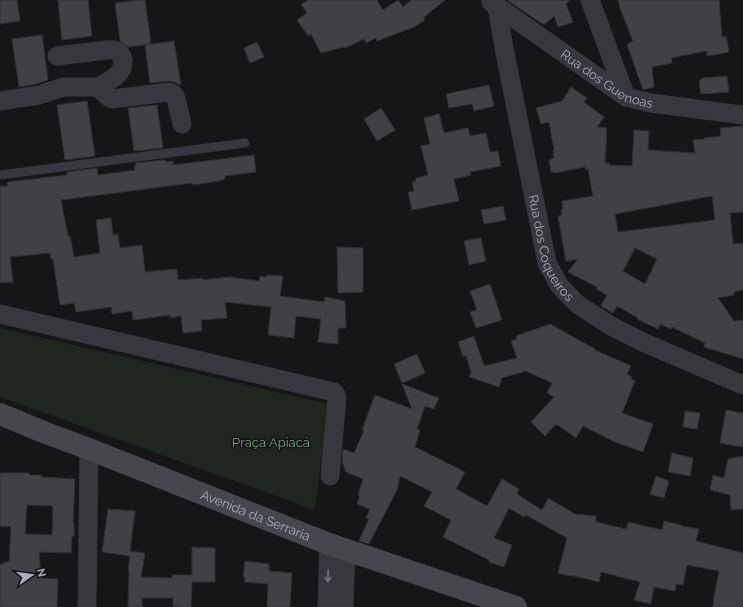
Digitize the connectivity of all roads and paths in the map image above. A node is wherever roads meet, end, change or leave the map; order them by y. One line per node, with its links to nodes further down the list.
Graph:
1 (590, 0): 5 (street)
2 (492, 3): 5 (street, Rua dos Guenoas); 12 (street, Rua dos Coqueiros)
3 (57, 56): 4 (street)
4 (98, 87): 6 (street); 8 (street)
5 (626, 97): 7 (street, Rua dos Guenoas)
6 (0, 101)
7 (743, 115)
8 (182, 124)
9 (245, 143): 10 (lane)
10 (0, 175)
11 (0, 314): 15 (street)
12 (743, 385)
13 (0, 414): 14 (main road, Avenida da Serraria)
14 (89, 449): 16 (main road, Avenida da Serraria); 17 (street)
15 (330, 476)
16 (338, 547): 18 (street, one-way to 18); 19 (street); 20 (main road, Avenida da Serraria)
17 (87, 607)
18 (327, 607)
19 (344, 607)
20 (516, 607)

